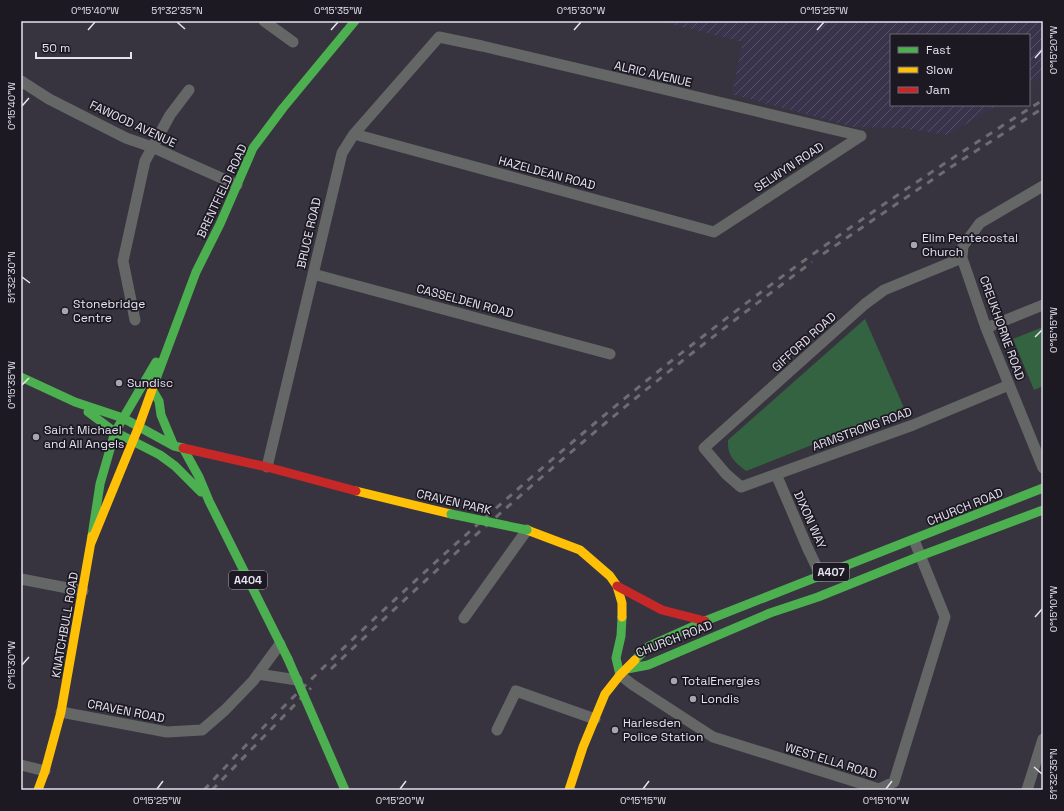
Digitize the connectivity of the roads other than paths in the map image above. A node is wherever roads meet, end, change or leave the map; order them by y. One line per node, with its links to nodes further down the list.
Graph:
1 (264, 21): 4 (street)
2 (355, 21): 10 (street, BRENTFIELD ROAD)
3 (439, 37): 7 (street, BRUCE ROAD); 8 (street, ALRIC AVENUE)
4 (293, 42)
5 (21, 81): 9 (street, FAWOOD AVENUE)
6 (189, 90): 9 (street)
7 (354, 134): 12 (street, HAZELDEAN ROAD); 14 (street, BRUCE ROAD)
8 (861, 136): 12 (street, SELWYN ROAD)
9 (152, 147): 10 (street, FAWOOD AVENUE); 16 (street)
10 (237, 185): 17 (street, BRENTFIELD ROAD)
11 (1043, 186): 13 (street)
12 (731, 221)
13 (962, 258): 18 (street, CREUKHORNE ROAD); 31 (street, GIFFORD ROAD)
14 (313, 274): 19 (street, CASSELDEN ROAD); 29 (street, BRUCE ROAD)
15 (1043, 305): 18 (street)
16 (135, 320)
17 (177, 326): 22 (street, BRENTFIELD ROAD); 24 (street, BRENTFIELD ROAD)
18 (986, 328): 21 (street, CREUKHORNE ROAD)
19 (610, 354)
20 (21, 377): 23 (street, A404)
21 (1009, 385): 30 (street, CREUKHORNE ROAD); 32 (street, ARMSTRONG ROAD)
22 (153, 391): 25 (street, BRENTFIELD ROAD); 28 (street)
23 (75, 402): 24 (street, A404); 26 (street, A404)
24 (123, 418): 25 (street, A404); 26 (street, BRENTFIELD ROAD)
25 (139, 426): 27 (street, BRENTFIELD ROAD); 28 (street, CRAVEN PARK / A404)
26 (115, 432): 27 (street, A404); 38 (street, KNATCHBULL ROAD)
27 (134, 441): 34 (street, A404); 38 (street, KNATCHBULL ROAD)
28 (179, 447): 29 (street, CRAVEN PARK); 34 (street, A404)
29 (267, 467): 36 (street, CRAVEN PARK, bridge)
30 (1043, 468)
31 (726, 474): 32 (street, ARMSTRONG ROAD)
32 (776, 474): 40 (street, DIXON WAY)
33 (1043, 488): 37 (street, CHURCH ROAD / A407)
34 (209, 501): 46 (street, A404)
35 (1043, 510): 39 (street, CHURCH ROAD / A407)
36 (527, 530): 42 (street, CRAVEN PARK); 44 (street)
37 (914, 540): 39 (street, WEST ELLA ROAD); 40 (street, CHURCH ROAD / A407)
38 (91, 543): 43 (street, KNATCHBULL ROAD)
39 (920, 556): 47 (street, CHURCH ROAD / A407); 47 (street, WEST ELLA ROAD)
40 (821, 576): 45 (street, CHURCH ROAD / A407)
41 (21, 579): 43 (street)
42 (617, 586): 45 (street); 47 (street, CRAVEN PARK)
43 (83, 591): 50 (street, KNATCHBULL ROAD)
44 (464, 618)
45 (705, 621): 47 (street, CHURCH ROAD / A407)
46 (280, 644): 48 (street, CRAVEN ROAD); 49 (street, A404, bridge)
47 (624, 672): 51 (street, A407)
48 (258, 674): 49 (street); 50 (street, CRAVEN ROAD)
49 (297, 680): 57 (street, A404, bridge)
50 (61, 712): 55 (street, KNATCHBULL ROAD)
51 (595, 719): 52 (street); 58 (street, A407)
52 (497, 730)
53 (1043, 740): 59 (street)
54 (21, 765): 55 (street)
55 (45, 771): 56 (street, KNATCHBULL ROAD)
56 (38, 790)
57 (345, 790)
58 (569, 790)
59 (1027, 790)

